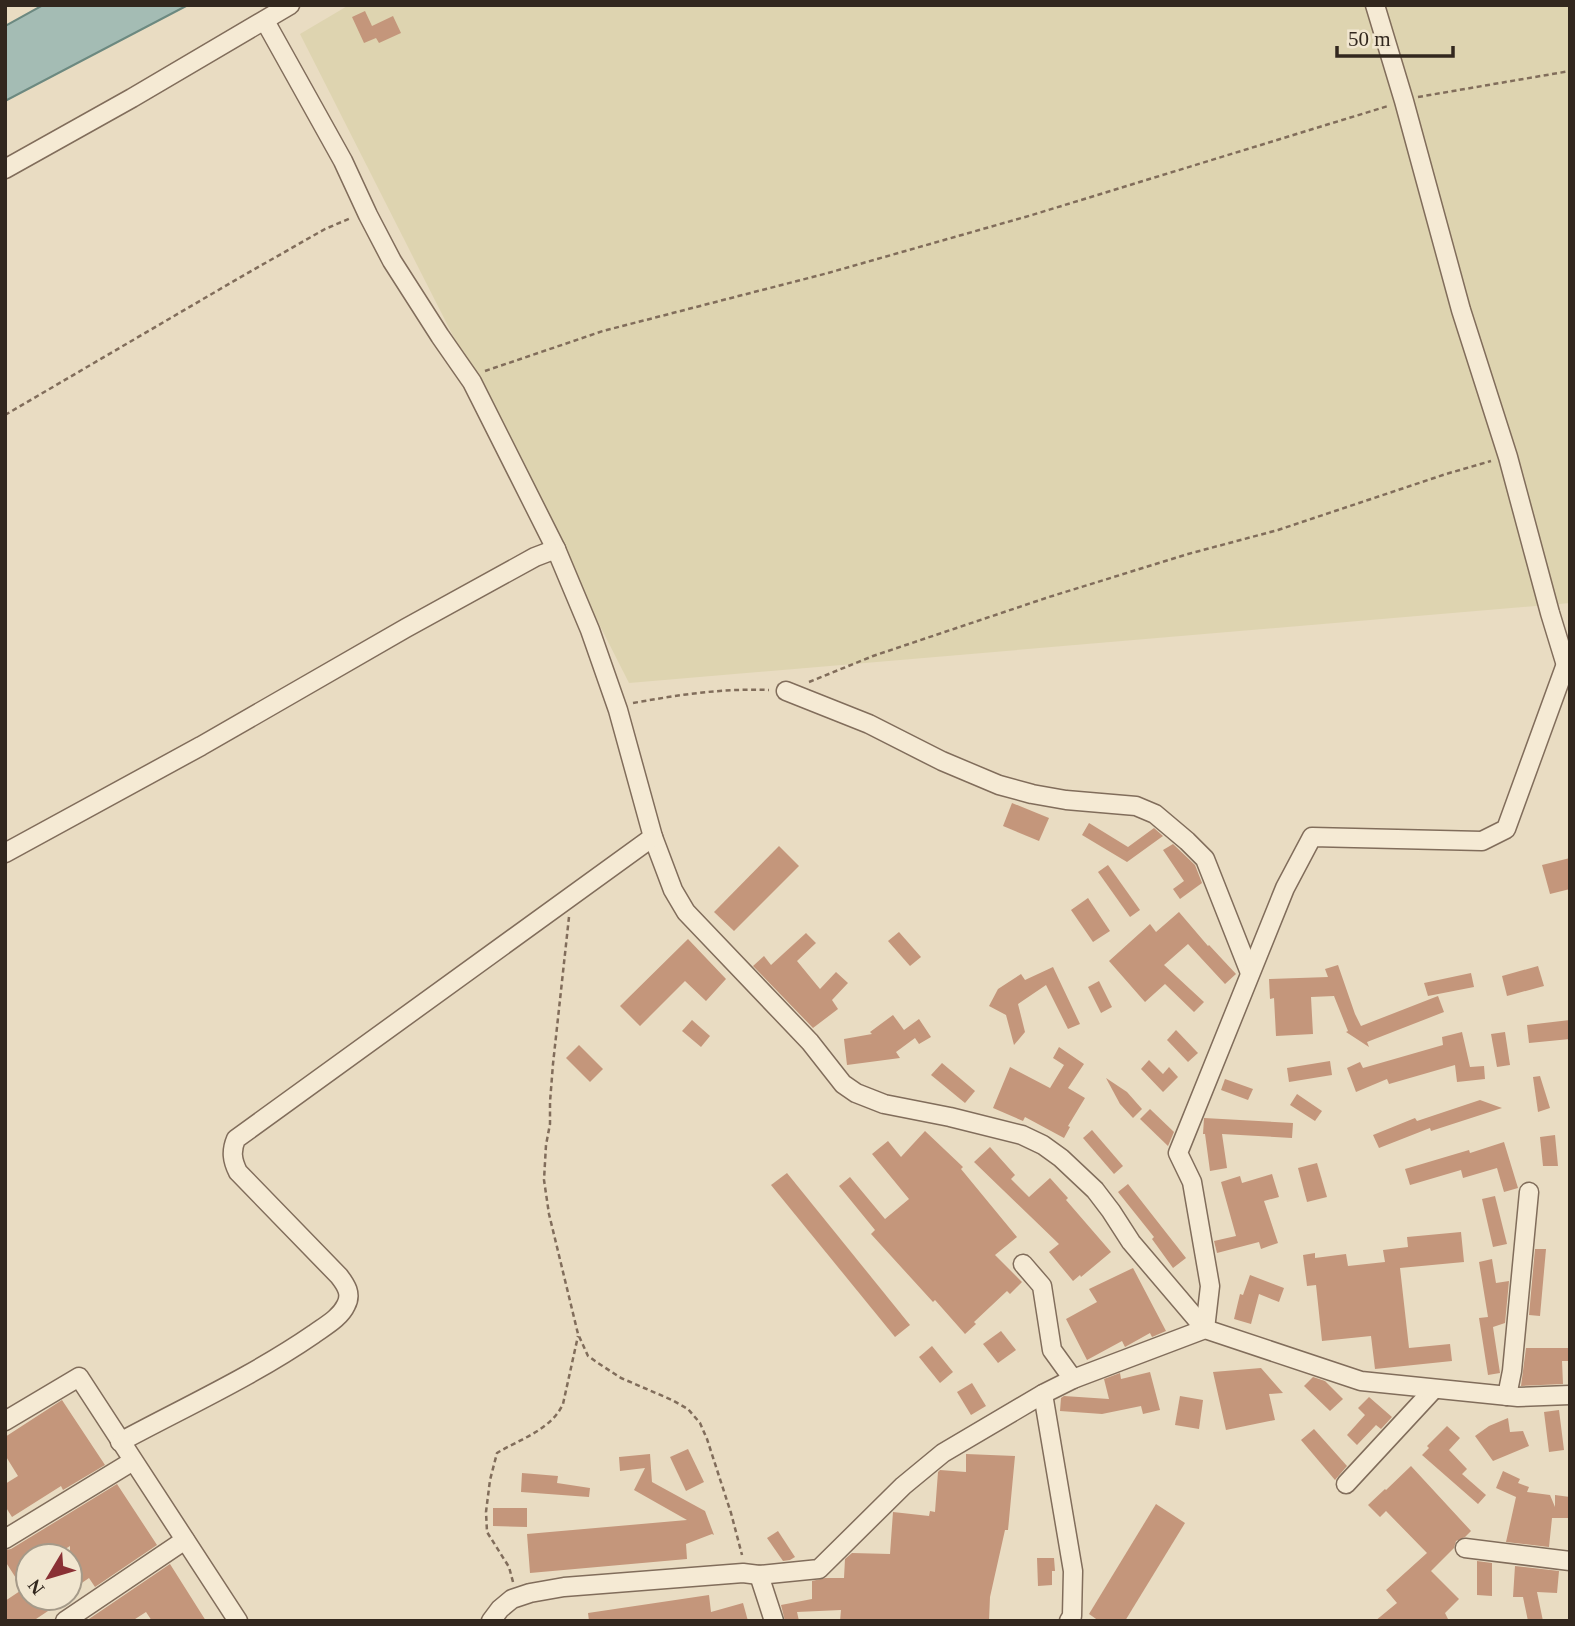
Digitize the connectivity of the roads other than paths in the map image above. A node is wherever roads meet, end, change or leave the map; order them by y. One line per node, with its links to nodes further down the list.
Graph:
1 (289, 5): 3 (street)
2 (1375, 5): 6 (street)
3 (265, 21): 4 (street); 5 (street)
4 (5, 169)
5 (556, 549): 8 (street); 9 (street)
6 (1568, 671): 10 (street)
7 (786, 691): 10 (street)
8 (653, 837): 13 (street); 20 (street)
9 (5, 853)
10 (1250, 973): 13 (street)
11 (1529, 1192): 18 (street)
12 (1023, 1264): 14 (street)
13 (1205, 1329): 14 (street); 15 (street)
14 (1073, 1379): 16 (street)
15 (1434, 1389): 18 (street); 22 (street)
16 (1043, 1394): 27 (street); 32 (street)
17 (1570, 1395): 18 (street)
18 (1507, 1396)
19 (5, 1420): 20 (street)
20 (120, 1442): 21 (street)
21 (133, 1461): 23 (street); 24 (street)
22 (1346, 1484)
23 (5, 1539)
24 (185, 1540): 28 (street); 29 (street)
25 (1465, 1548): 26 (street)
26 (1570, 1561)
27 (751, 1574): 30 (street); 31 (street)
28 (236, 1620)
29 (65, 1621)
30 (491, 1621)
31 (774, 1621)
32 (1069, 1621)

